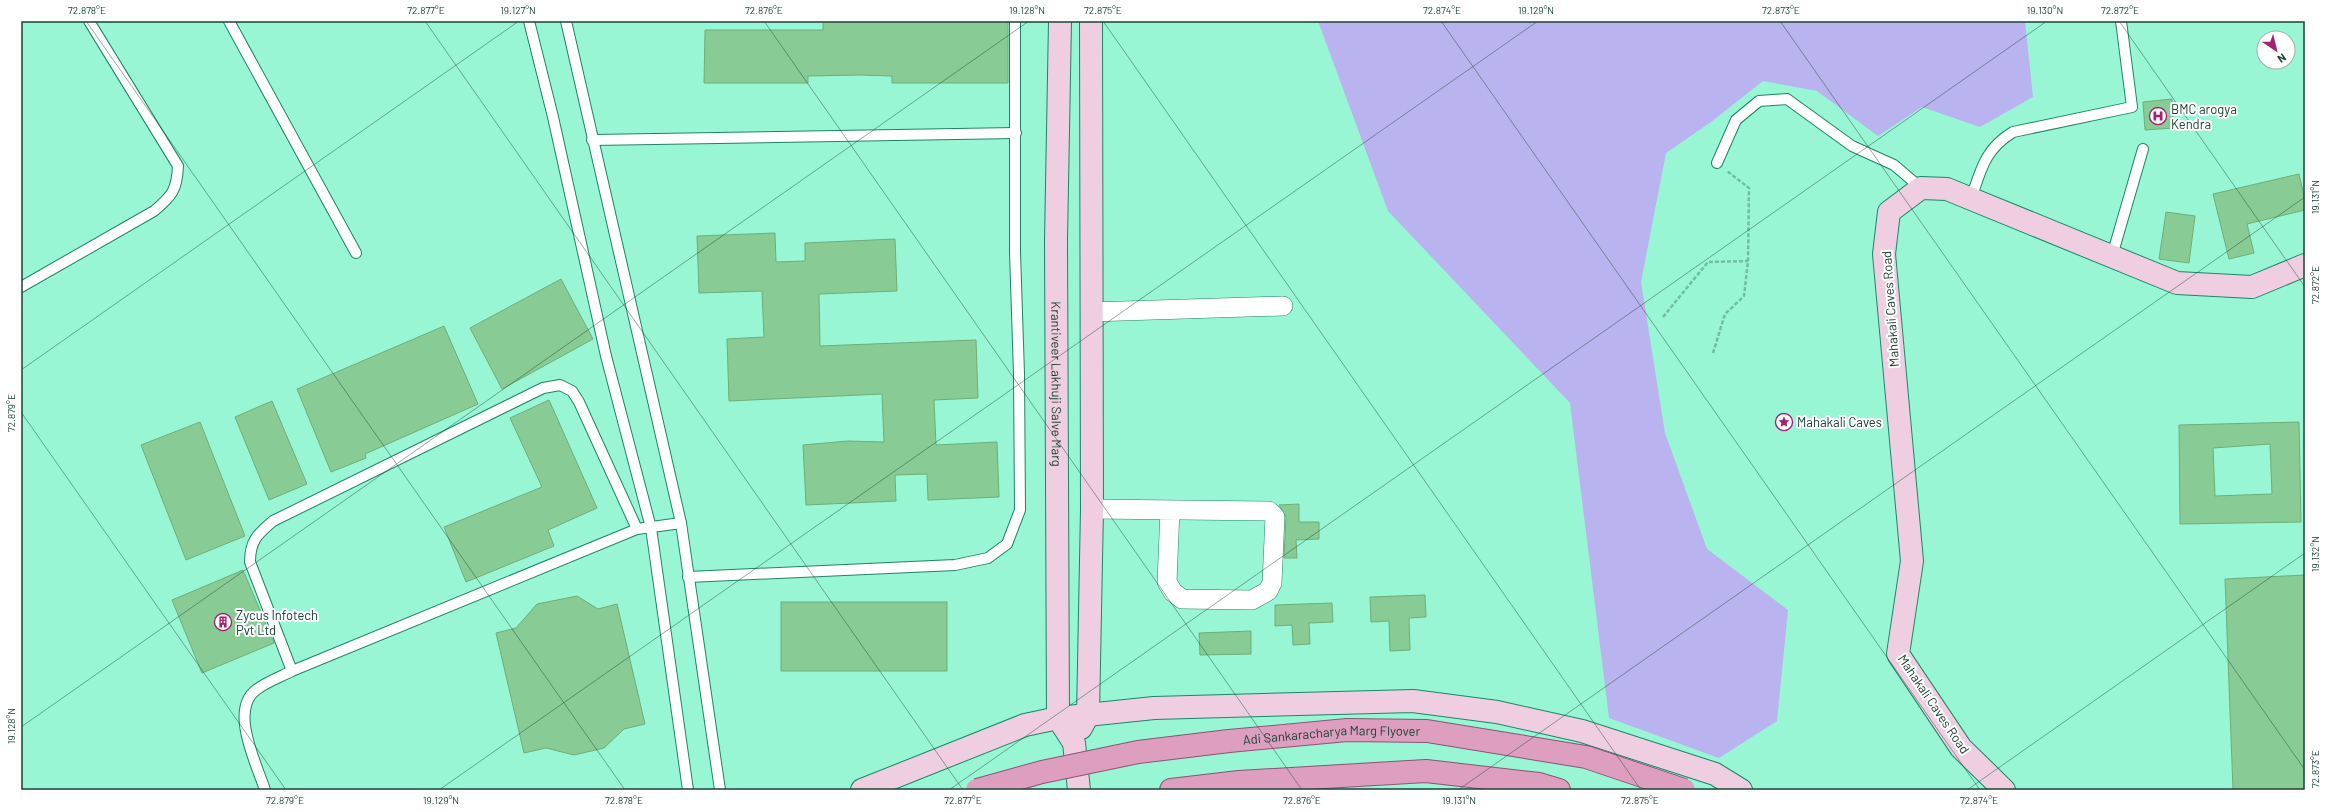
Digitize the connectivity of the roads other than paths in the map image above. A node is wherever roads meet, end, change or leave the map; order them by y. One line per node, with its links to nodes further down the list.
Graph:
1 (89, 21): 18 (lane)
2 (230, 21): 15 (lane)
3 (529, 21): 24 (lane)
4 (566, 21): 10 (lane)
5 (1015, 21): 9 (lane)
6 (1060, 21): 29 (main road, Krantiveer Lakhuji Salve Marg)
7 (1091, 21): 20 (main road)
8 (2121, 21): 14 (lane)
9 (1016, 133): 10 (lane); 26 (lane)
10 (592, 140): 23 (lane)
11 (2142, 149): 16 (lane)
12 (1717, 164): 13 (lane)
13 (1921, 188): 14 (main road); 42 (main road, Mahakali Caves Road)
14 (1971, 199): 16 (main road)
15 (356, 253)
16 (2112, 256): 17 (main road)
17 (2305, 265)
18 (21, 287)
19 (1283, 306): 20 (street)
20 (1092, 312): 21 (main road)
21 (1092, 508): 22 (street); 28 (main road)
22 (1170, 510): 22 (street)
23 (681, 523): 24 (lane); 26 (lane)
24 (651, 528): 25 (lane); 33 (lane)
25 (637, 529): 27 (lane); 27 (lane)
26 (688, 577): 34 (lane)
27 (292, 671): 32 (lane)
28 (1088, 715): 29 (main road); 30 (main road); 41 (main road)
29 (1058, 718): 30 (main road); 35 (main road)
30 (1074, 743): 37 (main road)
31 (1507, 785): 38 (main road); 39 (main road)
32 (265, 790)
33 (688, 790)
34 (720, 790)
35 (862, 790)
36 (978, 790): 40 (main road, Adi Sankaracharya Marg Flyover, bridge)
37 (1079, 790)
38 (1171, 790)
39 (1559, 790)
40 (1684, 790)
41 (1741, 790)
42 (2004, 790)

